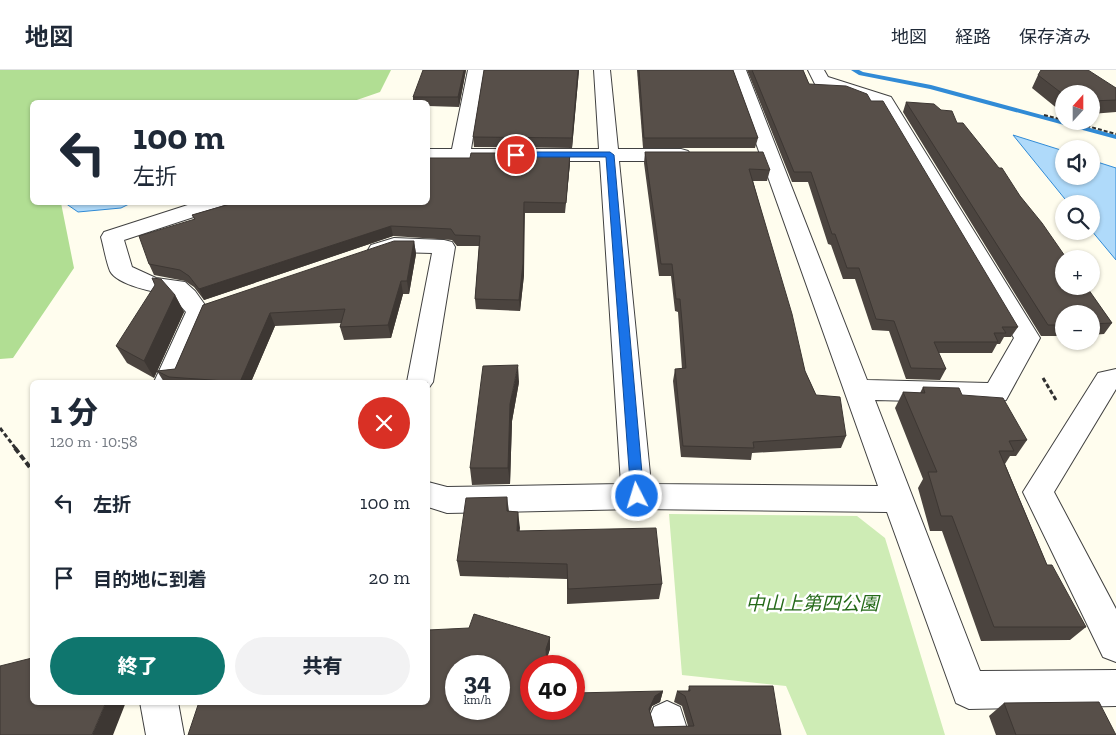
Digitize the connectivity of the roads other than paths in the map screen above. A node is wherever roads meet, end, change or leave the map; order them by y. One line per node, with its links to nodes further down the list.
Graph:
1 (476, 70): 6 (street)
2 (602, 70): 7 (street)
3 (738, 70): 14 (street)
4 (816, 70): 14 (street)
5 (430, 155): 6 (street)
6 (460, 155): 7 (street)
7 (610, 155): 8 (street); 16 (street)
8 (700, 155)
9 (211, 205): 12 (street)
10 (356, 258): 13 (street)
11 (1116, 379): 18 (street)
12 (168, 380)
13 (420, 380)
14 (858, 390): 17 (street)
15 (430, 496): 16 (street)
16 (637, 496): 17 (street)
17 (898, 499): 19 (street)
18 (1116, 645)
19 (1116, 688)
20 (160, 705): 21 (street)
21 (165, 735)

